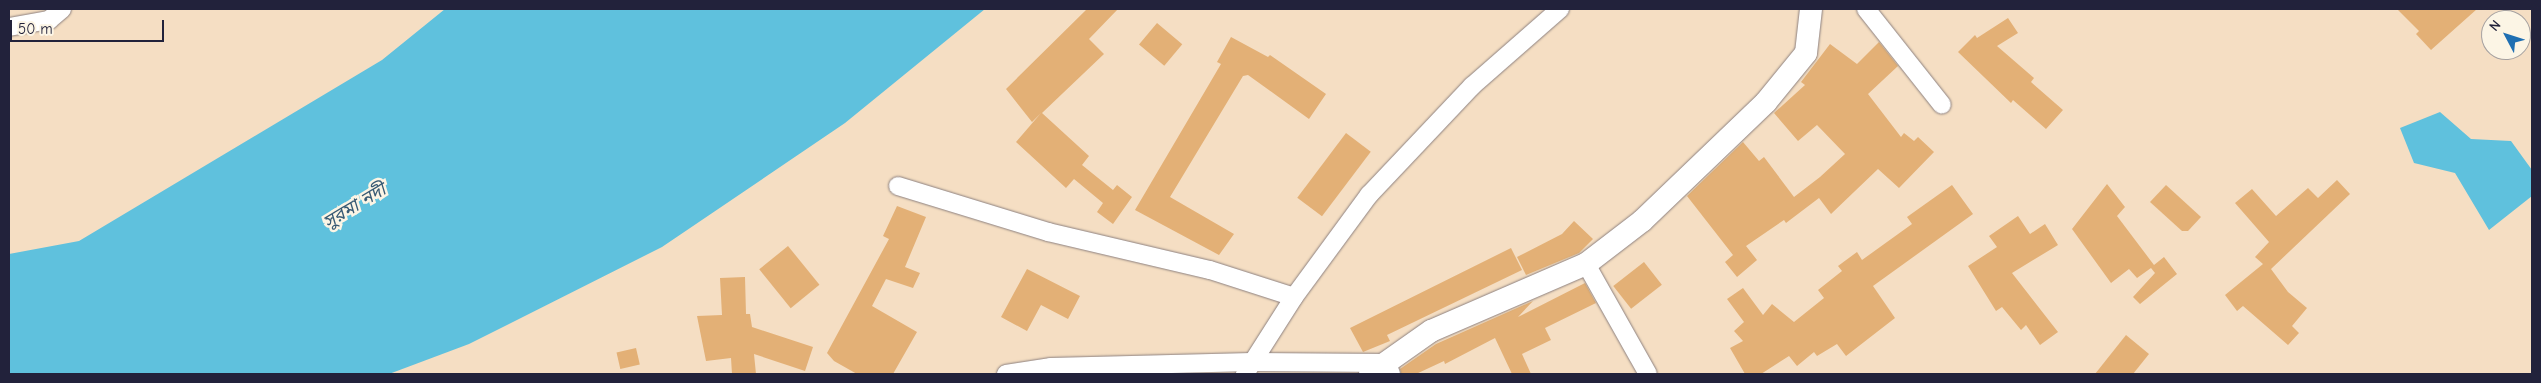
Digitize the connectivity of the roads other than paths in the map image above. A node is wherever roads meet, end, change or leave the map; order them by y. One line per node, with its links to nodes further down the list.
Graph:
1 (62, 9): 5 (street)
2 (1560, 9): 9 (street)
3 (1811, 9): 8 (street)
4 (1866, 9): 6 (street)
5 (9, 27)
6 (1942, 105)
7 (898, 186): 9 (street)
8 (1586, 264): 11 (street); 13 (street)
9 (1294, 298): 10 (street)
10 (1248, 368): 11 (street); 12 (street)
11 (1383, 371)
12 (1006, 374)
13 (1648, 374)

